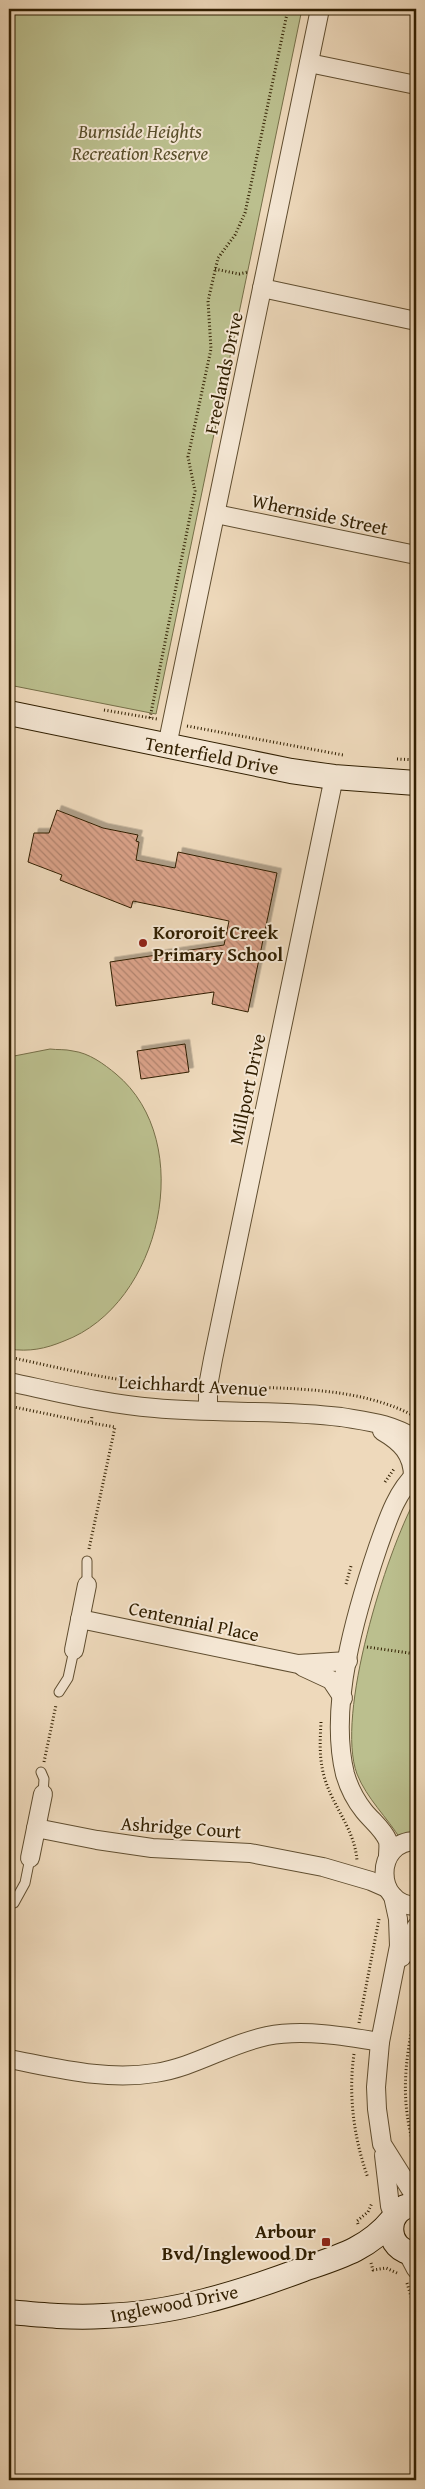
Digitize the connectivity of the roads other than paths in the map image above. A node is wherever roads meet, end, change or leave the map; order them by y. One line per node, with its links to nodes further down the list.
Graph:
1 (320, 9): 2 (street, Freelands Drive)
2 (309, 63): 3 (street); 4 (street, Freelands Drive)
3 (416, 86)
4 (264, 280): 5 (street); 6 (street, Freelands Drive)
5 (416, 321)
6 (216, 514): 7 (street, Whernside Street); 9 (street, Freelands Drive)
7 (416, 555)
8 (9, 713): 9 (street, Tenterfield Drive)
9 (167, 746): 10 (street, Tenterfield Drive)
10 (334, 777): 11 (street, Tenterfield Drive); 13 (street, Millport Drive)
11 (416, 783)
12 (9, 1382): 13 (street, Leichhardt Avenue)
13 (208, 1410): 14 (street, Leichhardt Avenue)
14 (346, 1418): 15 (street); 16 (street)
15 (416, 1439)
16 (414, 1475): 21 (street)
17 (87, 1561): 18 (lane)
18 (87, 1585): 19 (street)
19 (80, 1619): 20 (street); 22 (street, Centennial Place)
20 (74, 1650): 23 (lane)
21 (349, 1652): 22 (street); 24 (street)
22 (298, 1664): 24 (street)
23 (59, 1692)
24 (343, 1698): 30 (street)
25 (41, 1772): 26 (lane)
26 (43, 1794): 27 (street)
27 (36, 1828): 29 (street); 31 (street, Ashridge Court)
28 (416, 1841): 30 (street)
29 (30, 1858): 33 (lane)
30 (387, 1859): 31 (street); 32 (street)
31 (323, 1867): 32 (street)
32 (390, 1892): 34 (street); 36 (street)
33 (14, 1902)
34 (416, 1906)
35 (416, 1927): 36 (street)
36 (397, 1966): 37 (street)
37 (380, 2042): 38 (street); 39 (street)
38 (9, 2058)
39 (382, 2144): 40 (street); 42 (street)
40 (416, 2198)
41 (416, 2205): 42 (street, Inglewood Drive)
42 (393, 2218): 43 (street, Inglewood Drive); 44 (street)
43 (335, 2258): 44 (street, Inglewood Drive); 45 (street, Inglewood Drive)
44 (409, 2261)
45 (9, 2312)

